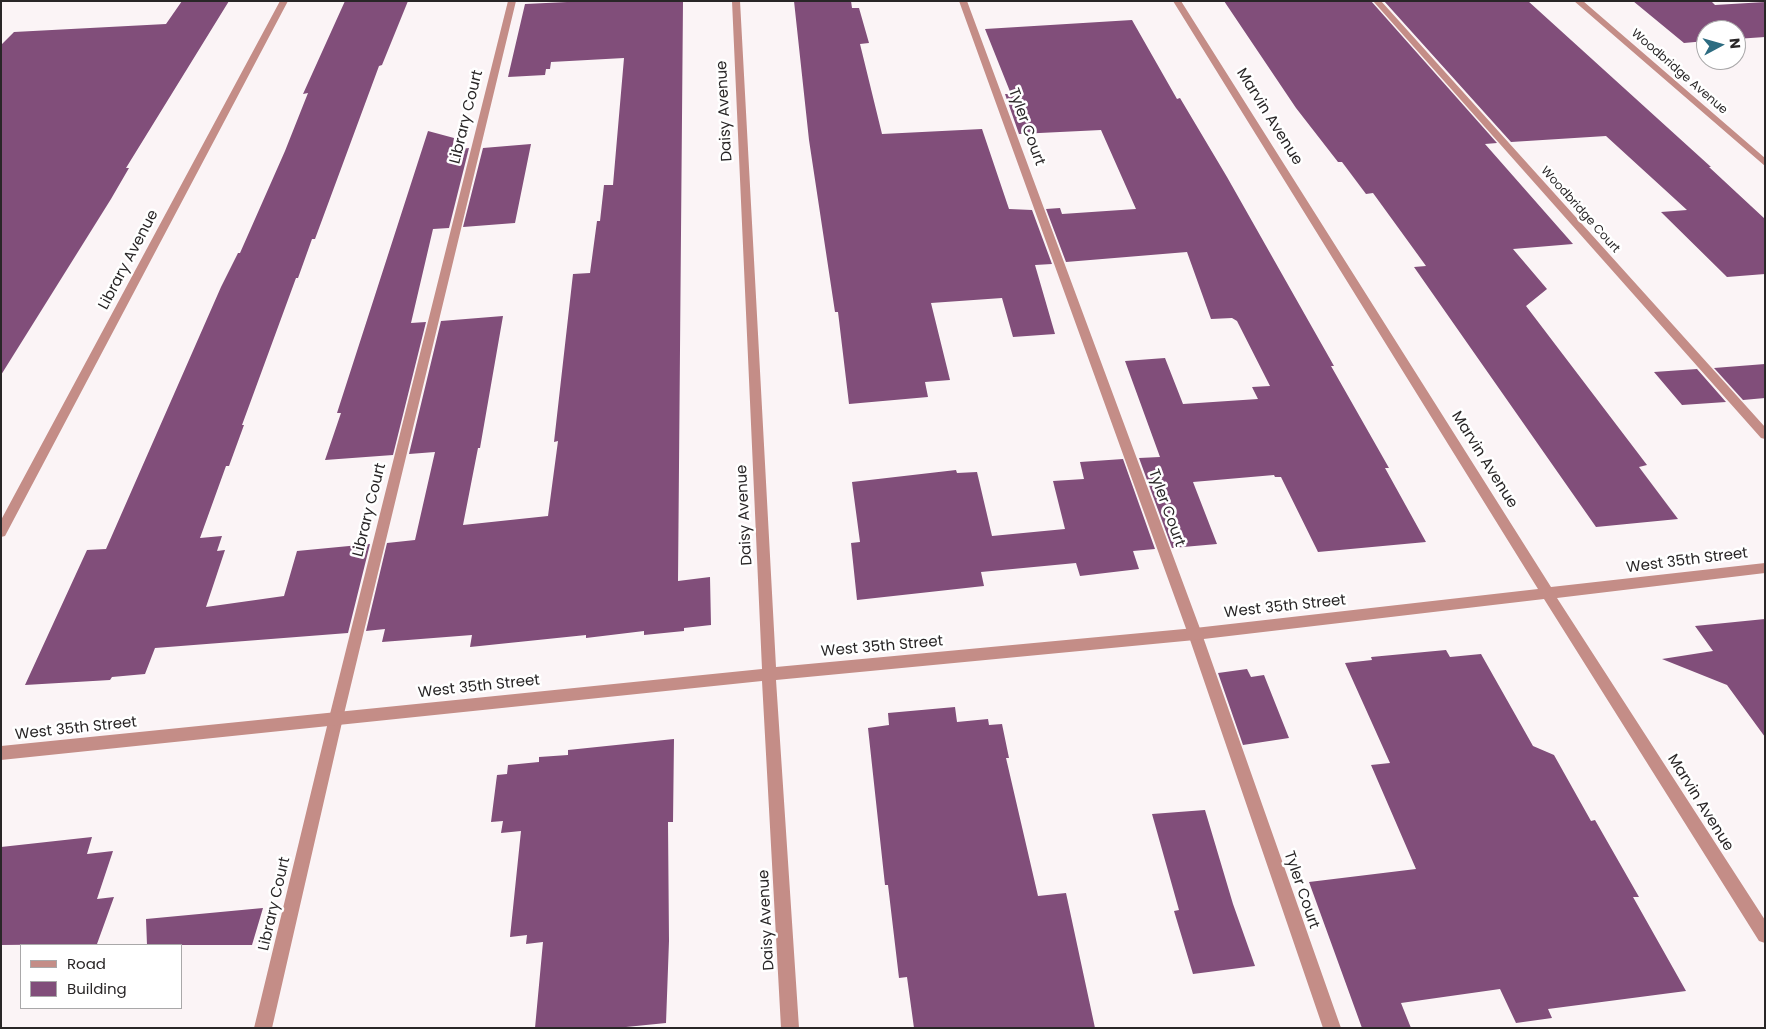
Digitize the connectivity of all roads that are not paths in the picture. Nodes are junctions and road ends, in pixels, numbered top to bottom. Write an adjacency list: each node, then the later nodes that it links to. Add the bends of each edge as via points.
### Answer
1 (284, 1): 10 (street, Library Avenue)
2 (512, 1): 15 (street, Library Court)
3 (736, 1): 14 (street, Daisy Avenue)
4 (962, 1): 13 (street, Tyler Court)
5 (1177, 1): 12 (street, Marvin Avenue)
6 (1378, 1): 9 (street, Woodbridge Court)
7 (1578, 1): 8 (street, Woodbridge Avenue)
8 (1765, 162)
9 (1765, 435)
10 (1, 532)
11 (1765, 568): 12 (street, West 35th Street)
12 (1548, 594): 13 (street, West 35th Street); 17 (street, Marvin Avenue)
13 (1195, 634): 14 (street, West 35th Street); 20 (street, Tyler Court)
14 (770, 674): 15 (street, West 35th Street); 19 (street, Daisy Avenue)
15 (336, 718): 16 (street, West 35th Street); 18 (street, Library Court)
16 (1, 753)
17 (1765, 935)
18 (263, 1028)
19 (790, 1028)
20 (1332, 1028)

